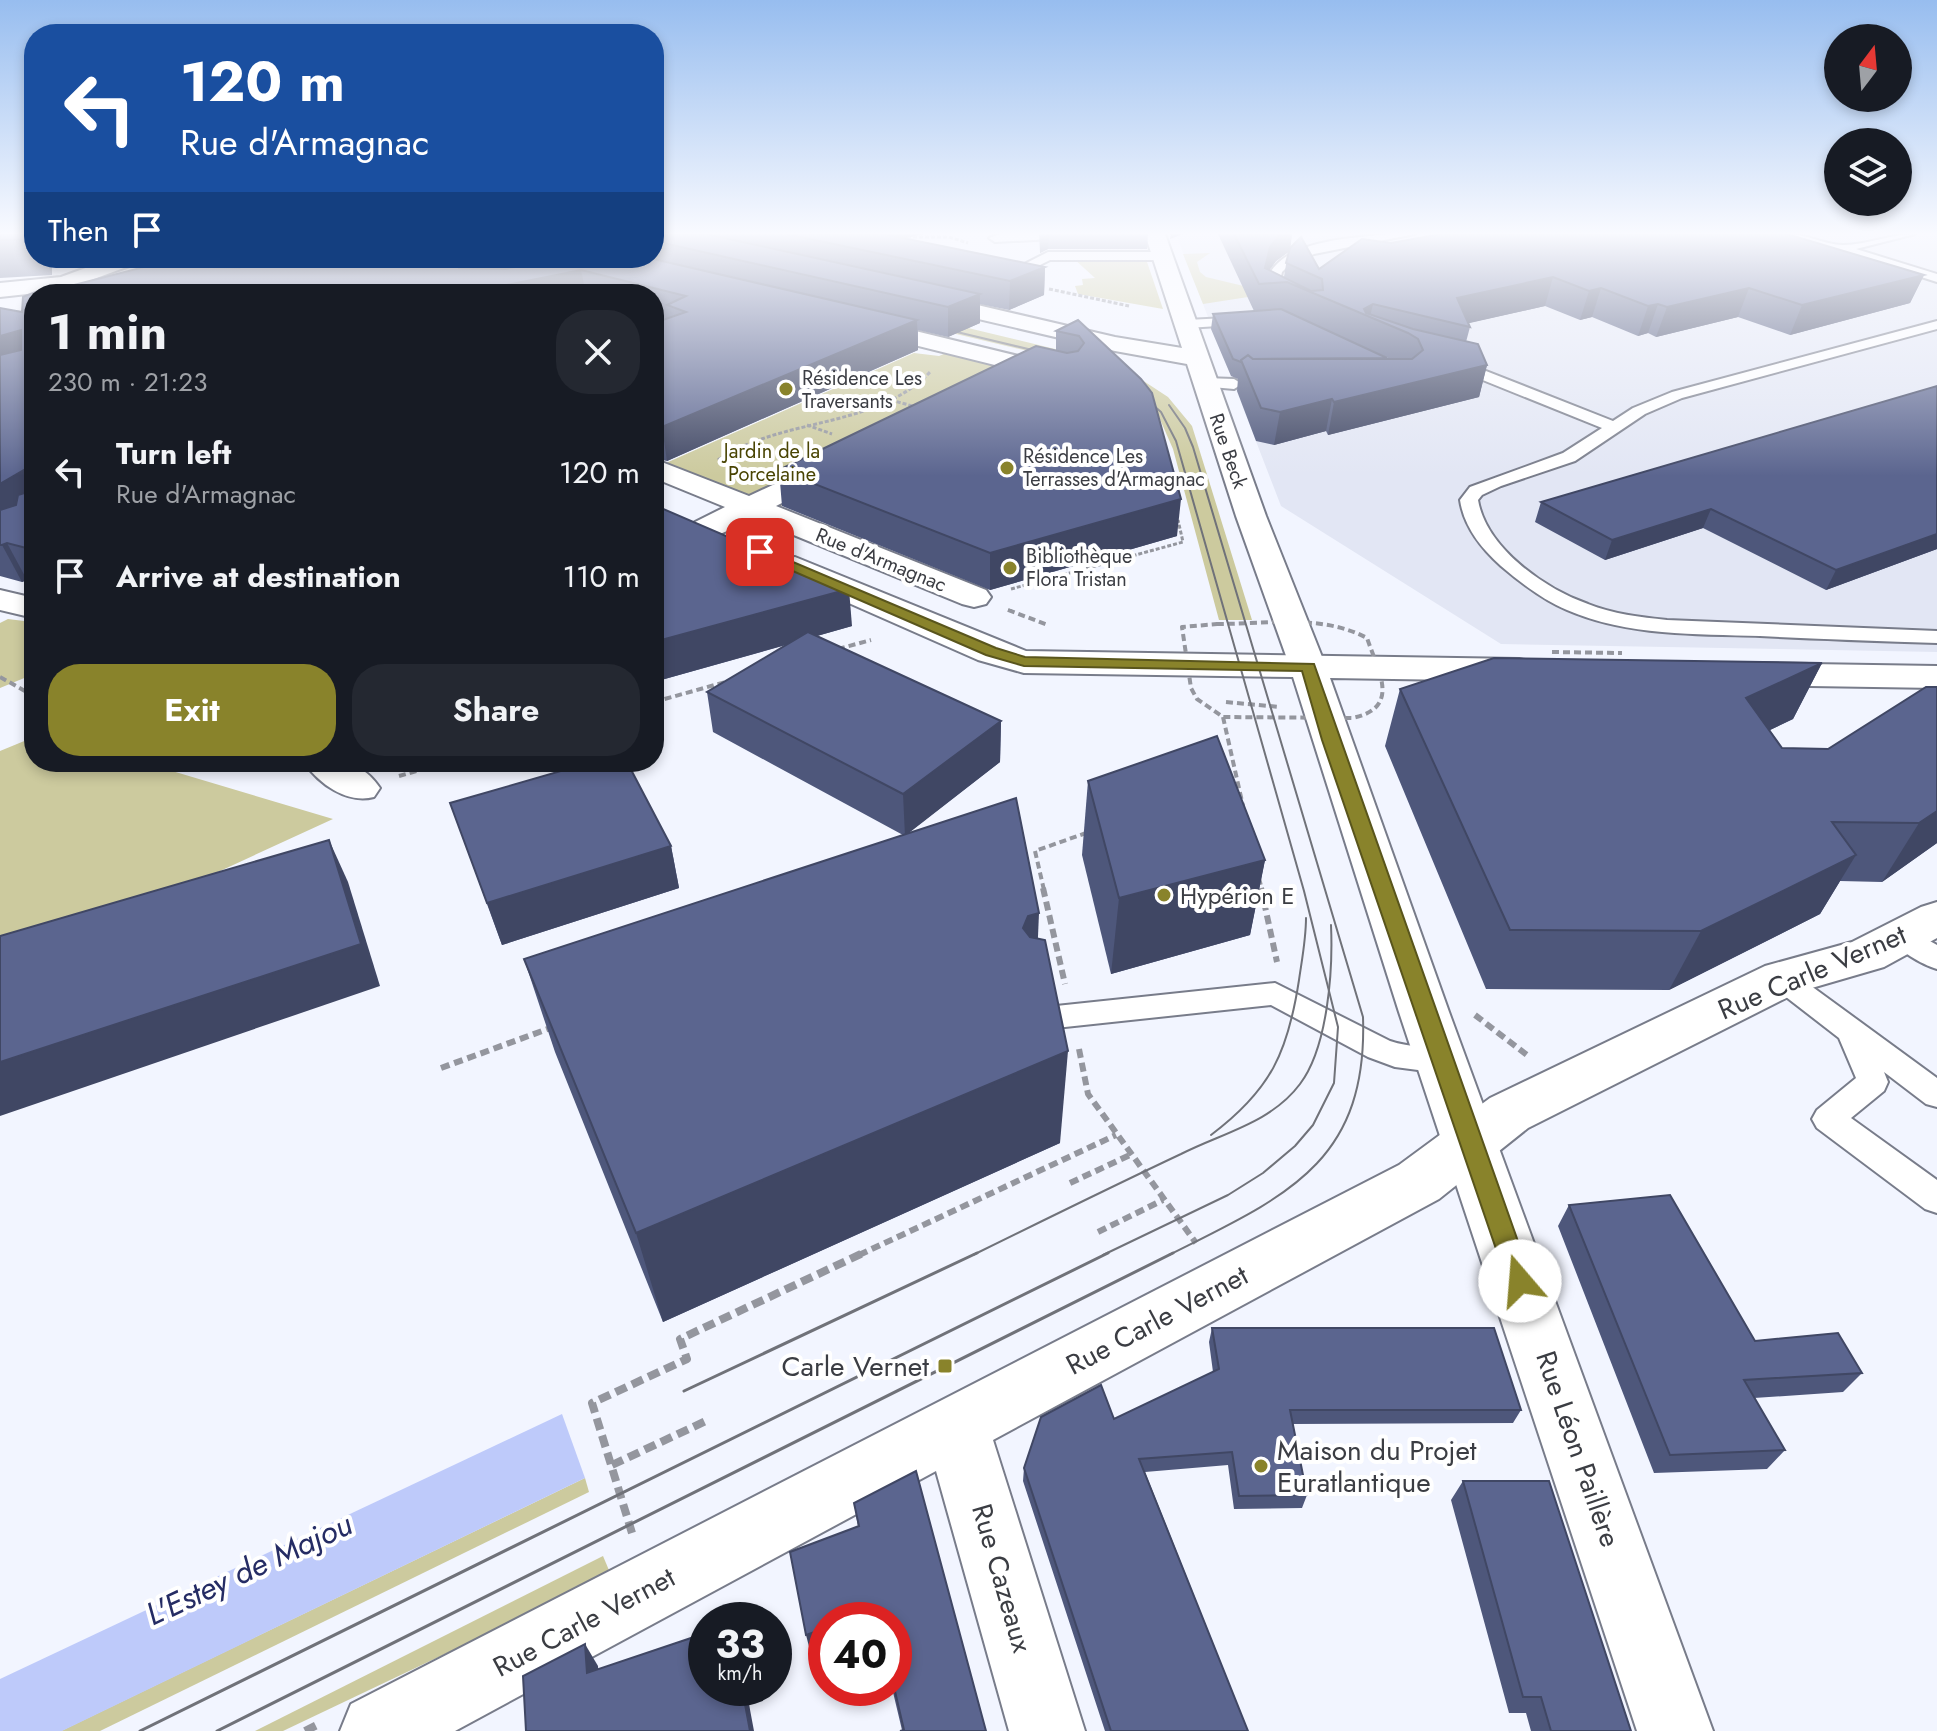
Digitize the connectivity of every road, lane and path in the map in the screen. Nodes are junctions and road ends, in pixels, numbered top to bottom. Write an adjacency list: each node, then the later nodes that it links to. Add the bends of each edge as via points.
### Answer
1 (987, 315): 11 (street, via 1181,358)
2 (1184, 315): 5 (street, Rue Beck)
3 (837, 319): 7 (street)
4 (1267, 319): 5 (lane)
5 (1187, 324): 11 (street, Rue Beck)
6 (1937, 325): 14 (lane, via 1677,395)
7 (934, 343): 9 (street); 12 (path, via 930,373)
8 (1439, 360): 14 (lane, via 1467,366)
9 (1031, 367): 10 (street); 13 (street)
10 (1066, 375)
11 (1212, 375): 31 (street, Rue Beck, via 1266,558)
12 (890, 399): 13 (path); 17 (path, via 742,445)
13 (938, 414)
14 (1612, 426): 29 (lane, via 1569,457 1495,482 1469,500 1479,529 1534,583 1580,609 1641,625)
15 (853, 456): 18 (street)
16 (664, 472): 17 (street, Rue d'Armagnac)
17 (690, 482): 18 (street, Rue d'Armagnac)
18 (749, 507): 22 (street, Rue d'Armagnac); 31 (street, Rue d'Armagnac, via 692,522 1024,662)
19 (1175, 510): 21 (path, via 1183,542)
20 (1086, 562): 21 (path)
21 (1091, 566): 22 (path)
22 (989, 594): 25 (path)
23 (0, 600): 24 (street)
24 (24, 606)
25 (1054, 626)
26 (1167, 627): 27 (path)
27 (1182, 627)
28 (880, 637): 30 (path)
29 (1937, 637)
30 (835, 650)
31 (1308, 667): 32 (street, Rue d'Armagnac); 53 (street, Rue Léon Paillère)
32 (1550, 671)
33 (1721, 674): 35 (street)
34 (0, 677): 37 (path)
35 (1937, 677)
36 (729, 681): 38 (path)
37 (24, 690)
38 (664, 699)
39 (337, 772): 43 (street)
40 (414, 772): 43 (path)
41 (1238, 781): 42 (path)
42 (1224, 786)
43 (359, 788)
44 (1093, 831): 45 (path)
45 (1035, 851): 46 (path); 49 (path)
46 (1021, 856)
47 (1926, 937): 48 (street, Rue Carle Vernet)
48 (1782, 979): 52 (lane); 57 (street, Rue Carle Vernet, via 1509,1113)
49 (1072, 1016): 50 (lane); 53 (lane, via 1275,994 1379,1049 1406,1059); 56 (path, via 1088,1094)
50 (1037, 1019)
51 (563, 1023): 54 (path)
52 (1852, 1033): 55 (lane); 60 (lane, via 1873,1082 1828,1119)
53 (1441, 1061): 57 (street, Rue Léon Paillère)
54 (441, 1068)
55 (1937, 1095)
56 (1116, 1135): 58 (path); 66 (path, via 680,1339 687,1359 592,1403)
57 (1472, 1143): 63 (street, Rue Carle Vernet, via 1419,1182); 70 (street, Rue Léon Paillère)
58 (1130, 1155): 59 (path); 61 (path)
59 (1070, 1183)
60 (1937, 1199)
61 (1163, 1200): 62 (path); 63 (path)
62 (1098, 1232)
63 (1227, 1283): 65 (street, Rue Carle Vernet)
64 (708, 1420): 66 (path)
65 (956, 1426): 67 (street, Rue Carle Vernet); 69 (street, Rue Cazeaux)
66 (612, 1465): 67 (path)
67 (648, 1586): 68 (street, Rue Carle Vernet)
68 (412, 1722)
69 (1047, 1731)
70 (1675, 1731)

